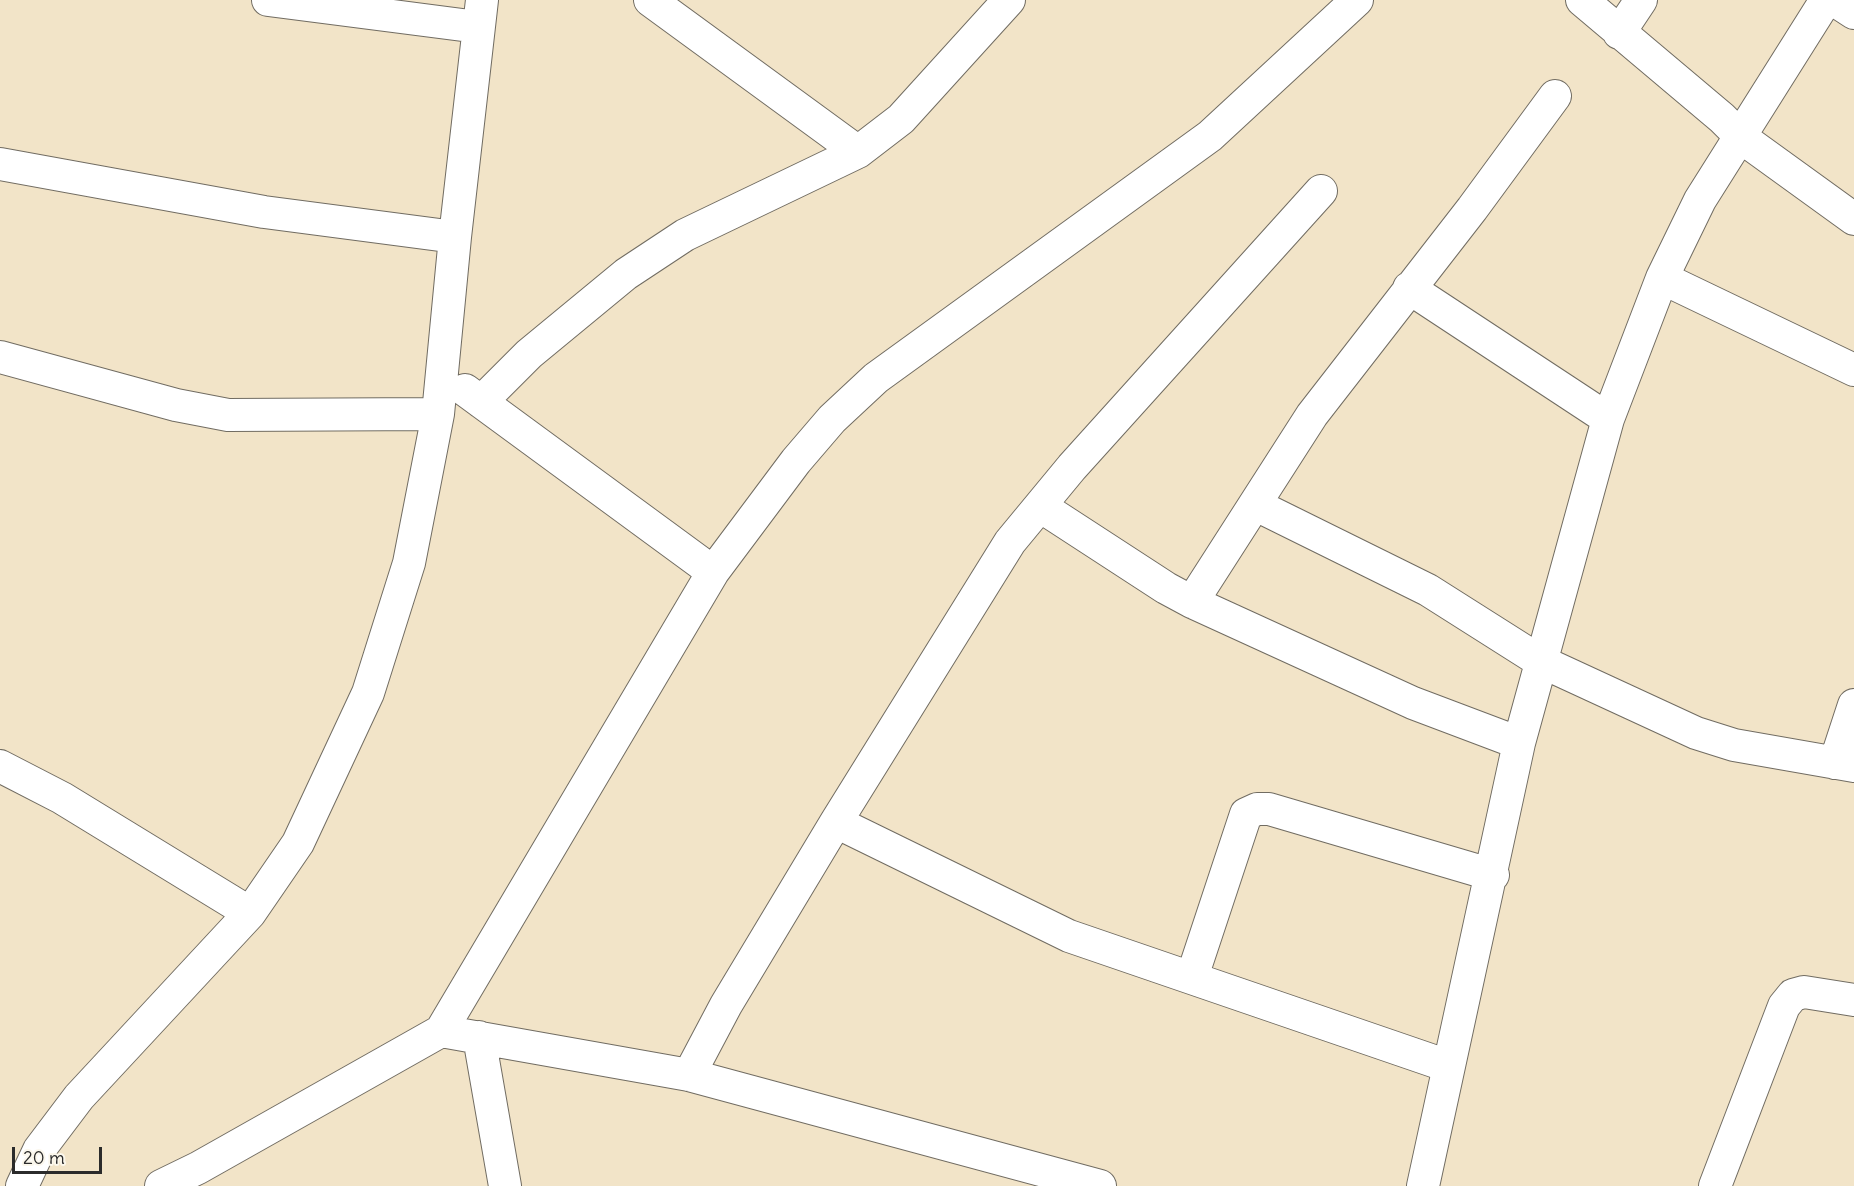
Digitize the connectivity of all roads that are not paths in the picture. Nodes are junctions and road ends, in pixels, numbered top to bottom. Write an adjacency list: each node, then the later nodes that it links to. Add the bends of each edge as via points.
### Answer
1 (268, 0): 10 (street)
2 (650, 0): 14 (street)
3 (1009, 0): 14 (street, via 901,119)
4 (1357, 0): 29 (street, via 1210,136 876,378 810,444)
5 (1582, 0): 11 (street)
6 (1641, 0): 11 (street)
7 (1826, 0): 13 (street)
8 (1833, 0): 9 (street)
9 (1854, 13)
10 (480, 14): 18 (street)
11 (1619, 33): 13 (street)
12 (1555, 96): 20 (street)
13 (1742, 138): 17 (street); 19 (street, via 1700,200)
14 (858, 152): 24 (street, via 685,235 626,274 529,354)
15 (0, 164): 18 (street, via 264,212)
16 (1321, 190): 28 (street)
17 (1854, 219)
18 (455, 237): 23 (street)
19 (1662, 278): 22 (street); 26 (street)
20 (1409, 288): 26 (street); 27 (street, via 1312,415)
21 (0, 357): 25 (street, via 176,405 228,415)
22 (1854, 370)
23 (442, 372): 24 (street); 25 (street)
24 (481, 402): 29 (street)
25 (438, 414): 38 (street, via 409,563 368,693 298,843)
26 (1608, 419): 31 (street)
27 (1256, 505): 30 (street); 31 (street, via 1428,590)
28 (1040, 506): 30 (street); 36 (street, via 1010,542)
29 (713, 572): 41 (street)
30 (1192, 602): 33 (street, via 1413,704)
31 (1540, 661): 33 (street); 34 (street, via 1696,733 1734,745)
32 (1854, 705): 34 (street)
33 (1519, 743): 37 (street)
34 (1844, 764)
35 (0, 766): 38 (street, via 62,798)
36 (836, 822): 39 (street, via 1069,936); 44 (street, via 726,1005)
37 (1493, 874): 39 (street, via 1269,809 1257,809 1246,814); 43 (street)
38 (250, 913): 45 (street, via 79,1097 39,1150)
39 (1192, 977): 43 (street)
40 (1854, 1000): 50 (street, via 1804,992 1793,995 1784,1006)
41 (441, 1031): 42 (street); 46 (street)
42 (479, 1037): 44 (street); 47 (street)
43 (1448, 1066): 49 (street)
44 (689, 1075): 48 (street)
45 (22, 1186)
46 (161, 1186)
47 (505, 1186)
48 (1100, 1186)
49 (1423, 1186)
50 (1715, 1186)

